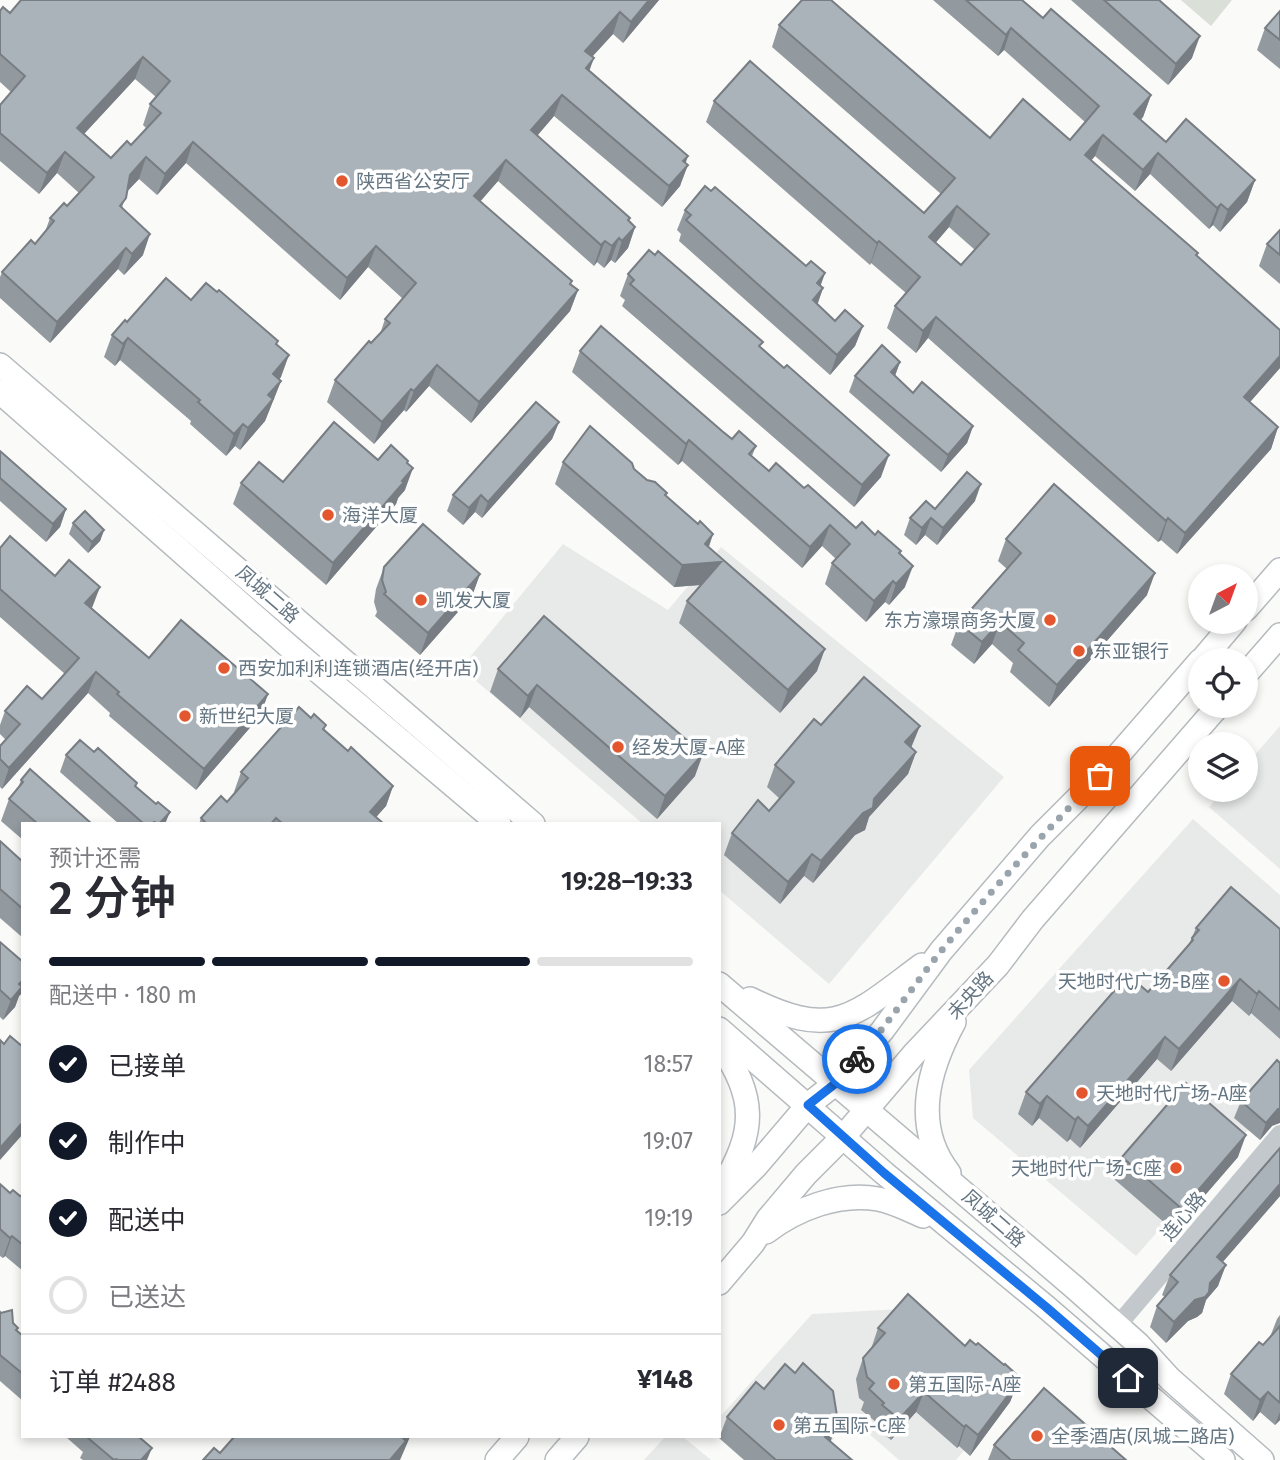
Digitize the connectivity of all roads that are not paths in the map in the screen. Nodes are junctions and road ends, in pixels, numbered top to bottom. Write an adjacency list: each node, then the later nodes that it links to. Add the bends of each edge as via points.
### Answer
1 (0, 365): 12 (main road, 凤城二路)
2 (0, 392): 11 (main road, 凤城二路)
3 (1280, 570): 4 (main road)
4 (1258, 595)
5 (1224, 634): 7 (main road)
6 (1280, 635): 8 (main road)
7 (1211, 648)
8 (1258, 660)
9 (1188, 675): 13 (main road)
10 (1208, 718): 16 (main road, 未央路)
11 (497, 822)
12 (531, 822)
13 (941, 951): 14 (main road, via 859,1010 837,1020 790,1017); 19 (main road)
14 (721, 983)
15 (721, 984): 19 (main road, 凤城二路)
16 (967, 999): 21 (main road, 未央路); 25 (main road, via 929,1080 928,1115 941,1163)
17 (721, 1031): 20 (main road, 凤城二路)
18 (721, 1046): 24 (main road, via 741,1078 748,1110 744,1144)
19 (836, 1083): 20 (main road); 21 (main road, 凤城二路)
20 (808, 1105): 23 (main road, 凤城二路); 26 (main road)
21 (866, 1109): 23 (main road, 未央路); 25 (main road, 凤城二路)
22 (1280, 1134): 30 (street, 连心路)
23 (844, 1136): 27 (main road, 未央路, via 806,1174); 28 (main road, 凤城二路)
24 (721, 1190)
25 (970, 1196): 30 (main road, 凤城二路)
26 (721, 1201)
27 (753, 1243): 28 (main road, via 806,1209 859,1198 896,1204); 29 (main road, 未央路)
28 (976, 1249): 35 (main road, 凤城二路)
29 (721, 1281)
30 (1118, 1325): 36 (main road, 凤城二路, via 1170,1379)
31 (516, 1438): 33 (main road)
32 (577, 1438): 34 (main road)
33 (497, 1460)
34 (557, 1460)
35 (1223, 1460)
36 (1262, 1460)

